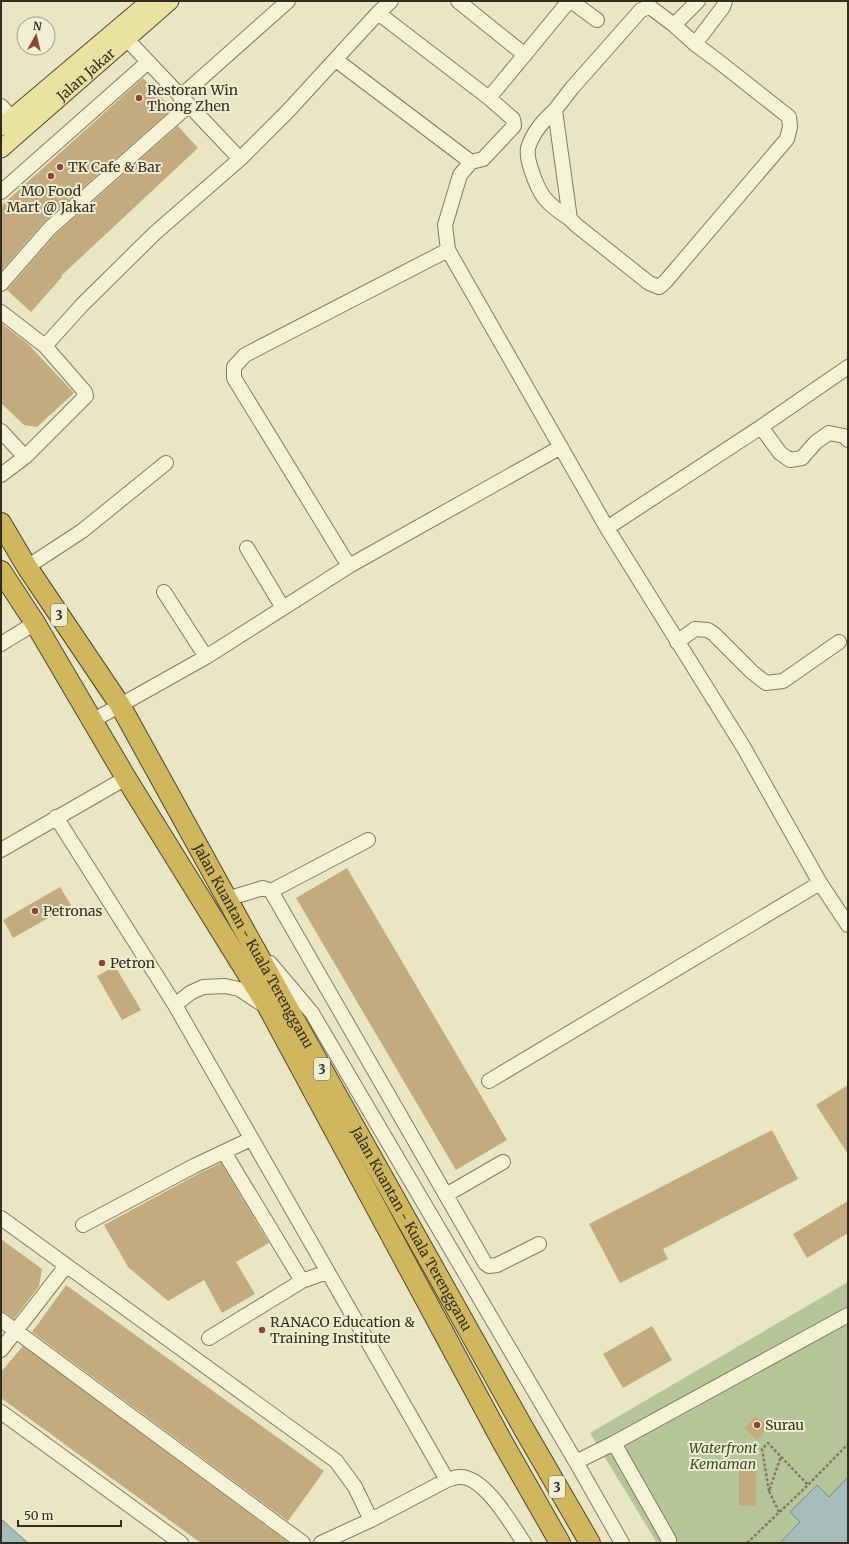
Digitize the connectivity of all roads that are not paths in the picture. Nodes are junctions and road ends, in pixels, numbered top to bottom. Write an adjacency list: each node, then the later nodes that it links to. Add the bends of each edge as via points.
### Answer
1 (150, 1): 12 (main road, Jalan Jakar)
2 (170, 1): 12 (main road, Jalan Jakar)
3 (288, 1): 18 (street)
4 (391, 1): 9 (street)
5 (458, 1): 14 (street)
6 (570, 1): 10 (street); 14 (street)
7 (698, 1): 11 (street)
8 (725, 1): 13 (street)
9 (378, 13): 15 (street); 17 (street)
10 (597, 20)
11 (674, 25): 13 (street); 19 (street, via 650,7 641,10)
12 (122, 34): 16 (street); 20 (main road, Jalan Jakar); 21 (main road, Jalan Jakar)
13 (695, 44): 25 (street, via 789,117 788,139 659,287 649,283)
14 (526, 55): 17 (street)
15 (336, 60): 22 (street); 23 (street)
16 (148, 62): 18 (street); 24 (street)
17 (490, 98): 23 (street, via 513,119 514,126 483,159)
18 (184, 101): 22 (street); 27 (street, via 50,228)
19 (555, 110): 25 (street); 25 (street, via 537,130 528,149 529,162 538,189 552,208)
20 (4, 117)
21 (1, 148)
22 (240, 159): 29 (street, via 155,233)
23 (471, 162): 26 (street, via 460,175 445,225)
24 (1, 192)
25 (570, 219)
26 (448, 250): 34 (street); 41 (street, via 245,354 234,367 234,378)
27 (1, 284)
28 (1, 312): 29 (street)
29 (45, 346): 35 (street, via 86,396)
30 (848, 367): 31 (street)
31 (761, 427): 33 (street, via 780,453 790,460 802,458 816,442 829,433 844,436); 39 (street)
32 (1, 431): 35 (street)
33 (848, 440)
34 (561, 447): 39 (street); 41 (street)
35 (25, 457): 37 (street)
36 (166, 463): 42 (street, via 82,531)
37 (1, 476)
38 (1, 524): 42 (highway, Jalan Kuantan - Kuala Terengganu / 3)
39 (607, 528): 48 (street)
40 (247, 548): 45 (street)
41 (349, 566): 45 (street)
42 (27, 567): 51 (highway, Jalan Kuantan - Kuala Terengganu / 3)
43 (1, 571): 46 (highway, Jalan Kuantan - Kuala Terengganu / 3)
44 (164, 592): 50 (street)
45 (283, 608): 50 (street)
46 (35, 623): 47 (street); 52 (highway, Jalan Kuantan - Kuala Terengganu / 3)
47 (3, 639)
48 (677, 642): 49 (street, via 695,629 708,630 766,683 783,681); 57 (street, via 744,748)
49 (839, 642)
50 (206, 658): 51 (street)
51 (120, 705): 52 (street); 59 (highway, Jalan Kuantan - Kuala Terengganu / 3)
52 (92, 721): 53 (highway, Jalan Kuantan - Kuala Terengganu / 3)
53 (126, 778): 54 (street); 63 (highway, Jalan Kuantan - Kuala Terengganu / 3)
54 (56, 817): 56 (street); 62 (street)
55 (368, 840): 58 (street)
56 (1, 850)
57 (820, 883): 60 (street); 64 (street)
58 (271, 891): 59 (street, via 263,888); 68 (street)
59 (228, 899): 61 (highway, Jalan Kuantan - Kuala Terengganu / 3)
60 (848, 925)
61 (247, 935): 82 (street, via 312,1013); 90 (highway, Jalan Kuantan - Kuala Terengganu / 3, via 525,1432)
62 (175, 1005): 63 (street, via 203,987 224,986 239,989); 65 (street)
63 (268, 1008): 89 (highway, Jalan Kuantan - Kuala Terengganu / 3)
64 (489, 1081)
65 (251, 1139): 66 (street); 73 (street)
66 (224, 1152): 70 (street); 74 (street)
67 (503, 1162): 68 (street)
68 (446, 1195): 71 (street, via 489,1266 497,1265)
69 (1, 1218): 72 (street)
70 (83, 1225)
71 (539, 1244)
72 (66, 1266): 77 (street); 84 (street, via 336,1461 355,1487)
73 (327, 1272): 74 (street); 83 (street)
74 (302, 1281): 78 (street)
75 (848, 1315): 81 (street)
76 (1, 1320): 77 (street)
77 (16, 1331): 79 (street); 86 (street)
78 (209, 1338)
79 (1, 1350)
80 (1, 1412): 85 (street)
81 (614, 1443): 82 (street); 92 (street, via 669,1540)
82 (576, 1462): 91 (street)
83 (447, 1480): 84 (street); 88 (street, via 468,1478 486,1491 497,1502)
84 (371, 1520): 87 (street)
85 (181, 1543)
86 (303, 1543)
87 (321, 1543)
88 (524, 1543)
89 (560, 1543)
90 (590, 1543)
91 (622, 1543)
92 (668, 1543)

